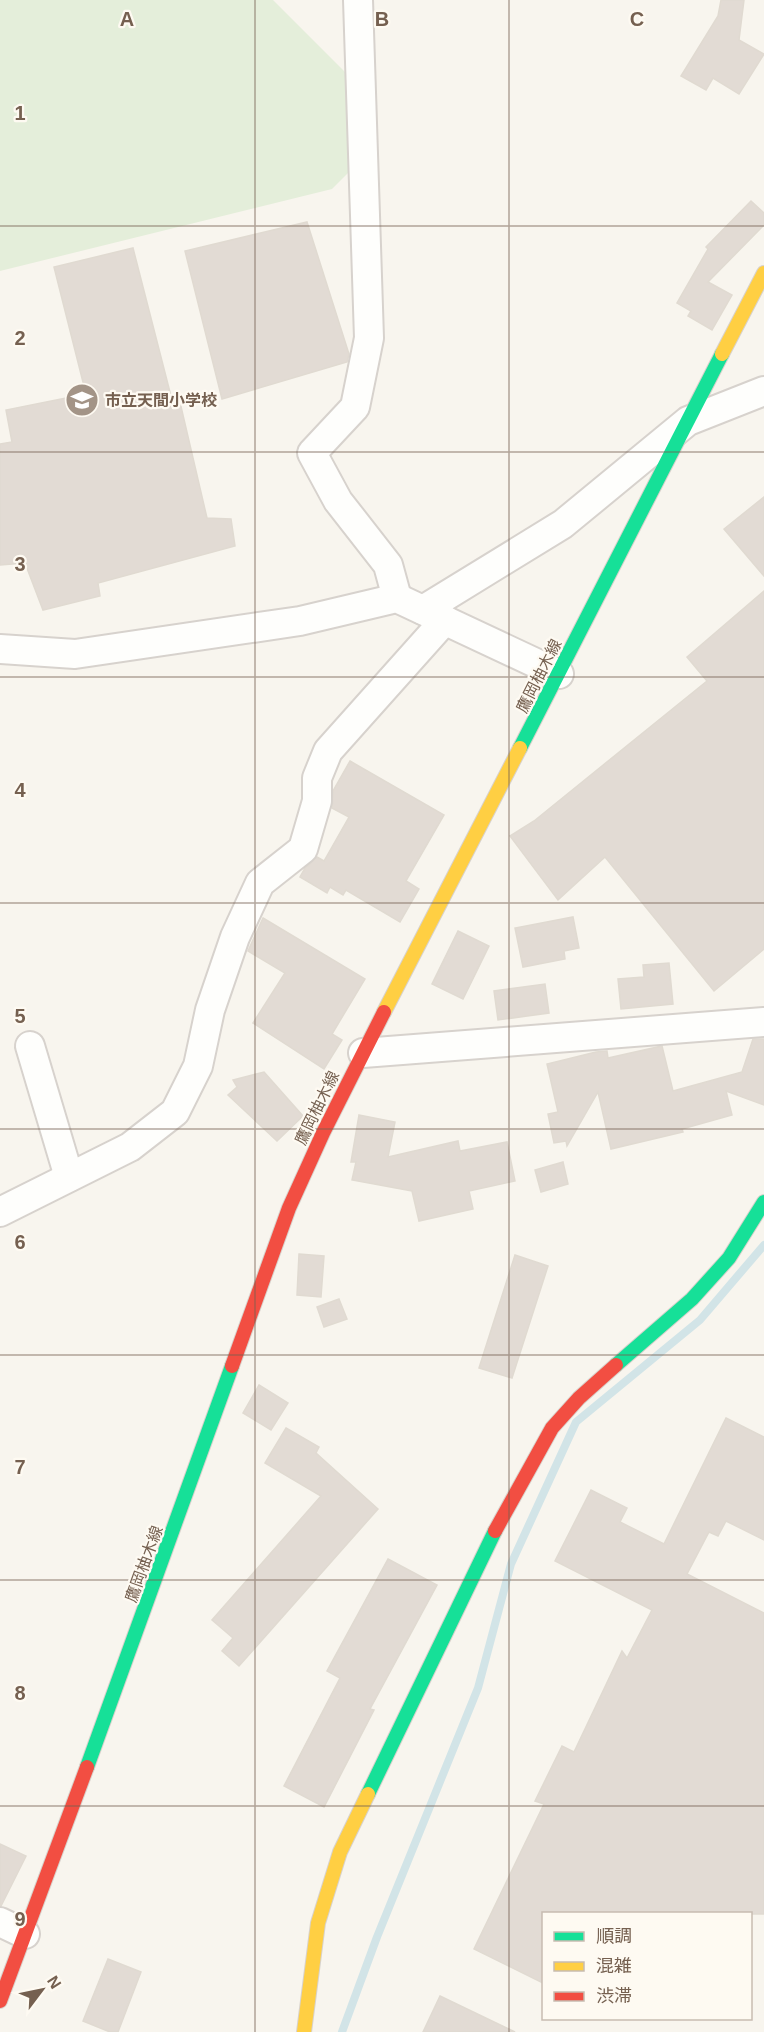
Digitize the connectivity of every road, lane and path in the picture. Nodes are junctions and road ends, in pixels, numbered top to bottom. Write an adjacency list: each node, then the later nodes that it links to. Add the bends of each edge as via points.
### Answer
1 (358, 0): 5 (street, via 369,338 355,407 312,453 338,501 388,565)
2 (764, 273): 4 (main road, 鷹岡柚木線)
3 (764, 391): 4 (street)
4 (688, 421): 6 (street, via 563,524); 8 (main road, 鷹岡柚木線)
5 (397, 597): 6 (street); 7 (street, via 300,621 75,654)
6 (434, 615): 8 (street); 12 (street, via 328,751 317,778 316,801 303,849 260,883 235,937 210,1010 198,1066 175,1112 130,1147)
7 (0, 649)
8 (559, 674): 11 (main road, 鷹岡柚木線)
9 (764, 1022): 11 (street)
10 (30, 1046): 12 (street)
11 (363, 1053): 15 (main road, 鷹岡柚木線, via 289,1208 166,1552)
12 (69, 1177): 14 (street)
13 (764, 1202): 17 (main road, via 729,1258 692,1299 579,1398 552,1428 487,1546 340,1852 318,1923)
14 (0, 1212)
15 (12, 1928): 16 (main road, 鷹岡柚木線)
16 (0, 2001)
17 (304, 2032)

